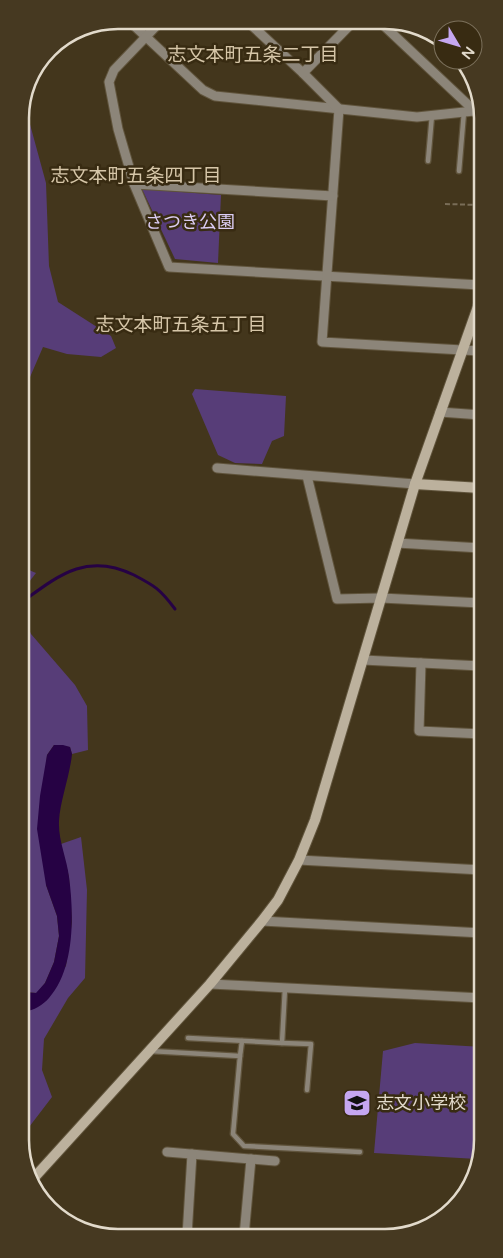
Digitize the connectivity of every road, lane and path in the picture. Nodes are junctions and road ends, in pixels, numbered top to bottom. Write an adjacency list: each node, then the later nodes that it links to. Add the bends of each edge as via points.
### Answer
1 (138, 29): 6 (street)
2 (154, 29): 6 (street)
3 (256, 29): 7 (street)
4 (346, 29): 7 (street)
5 (388, 29): 9 (street)
6 (146, 37): 8 (street, via 203,90 215,96); 15 (street, via 114,70 109,82)
7 (303, 72): 8 (street)
8 (339, 109): 12 (street, via 417,117); 16 (street)
9 (473, 111)
10 (464, 112): 11 (street); 12 (street); 14 (lane)
11 (474, 113)
12 (432, 115): 13 (lane)
13 (428, 161)
14 (459, 171)
15 (134, 184): 16 (street); 19 (street, via 169,267)
16 (333, 196): 19 (street)
17 (445, 204): 18 (path)
18 (474, 206)
19 (327, 277): 20 (street); 22 (street, via 322,342)
20 (474, 286)
21 (474, 319): 22 (street)
22 (463, 350): 23 (street); 24 (street)
23 (474, 351)
24 (440, 412): 25 (street); 28 (street)
25 (474, 414)
26 (217, 468): 27 (street)
27 (307, 476): 28 (street); 32 (street, via 337,599)
28 (414, 484): 29 (street); 30 (street)
29 (474, 488)
30 (397, 543): 31 (street); 32 (street)
31 (474, 548)
32 (381, 598): 33 (street); 34 (street)
33 (474, 603)
34 (362, 660): 35 (street); 38 (street, via 315,820)
35 (422, 662): 36 (street); 37 (street, via 419,731)
36 (474, 666)
37 (474, 734)
38 (299, 860): 39 (street); 40 (street, via 278,900)
39 (474, 870)
40 (262, 921): 41 (street); 42 (street)
41 (474, 934)
42 (210, 984): 43 (street); 48 (street)
43 (284, 988): 44 (street); 47 (lane)
44 (474, 998)
45 (188, 1038): 46 (lane)
46 (242, 1041): 47 (lane); 49 (lane)
47 (282, 1043): 50 (lane, via 311,1044)
48 (149, 1051): 49 (lane); 56 (street)
49 (240, 1056): 52 (lane, via 233,1134 244,1146)
50 (307, 1090)
51 (167, 1152): 53 (street)
52 (360, 1152)
53 (192, 1154): 54 (street); 57 (street)
54 (251, 1159): 55 (street); 58 (street)
55 (274, 1161)
56 (36, 1175)
57 (187, 1229)
58 (245, 1229)

